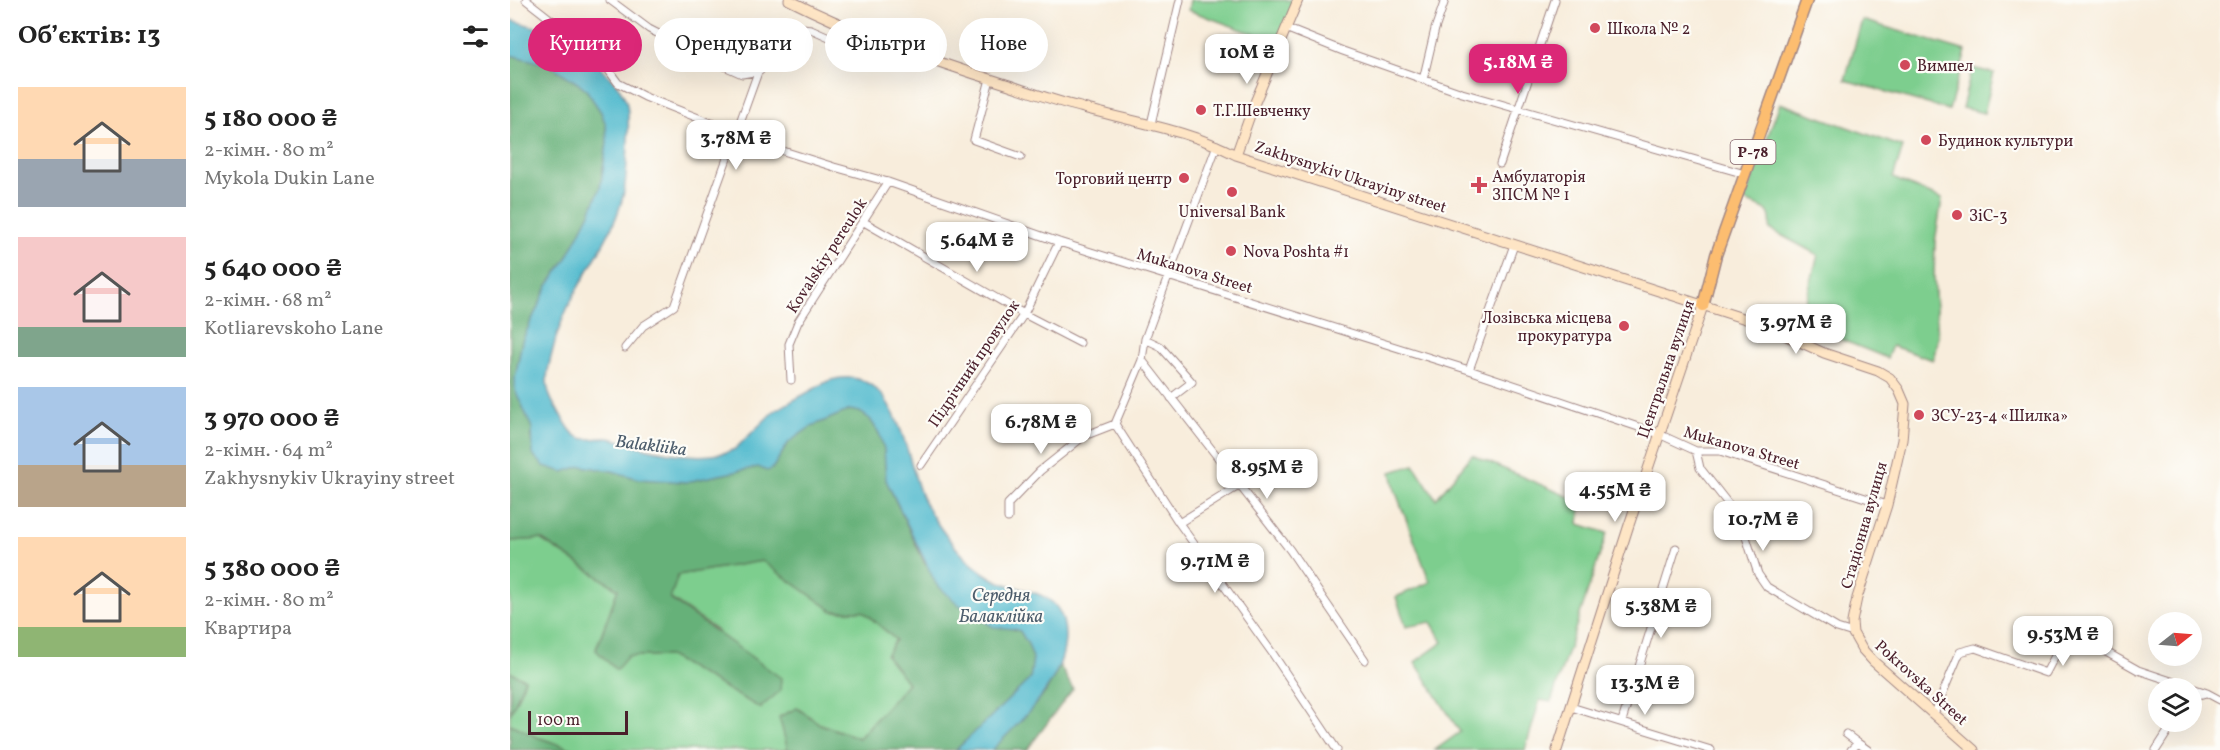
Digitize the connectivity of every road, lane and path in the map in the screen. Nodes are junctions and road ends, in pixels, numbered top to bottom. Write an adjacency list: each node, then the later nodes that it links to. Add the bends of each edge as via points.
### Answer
1 (526, 0): 20 (street, Mukanova Street, via 598,57 618,83)
2 (610, 0): 11 (street)
3 (789, 0): 9 (street, Zakhysnykiv Ukrayiny street)
4 (1180, 0): 19 (street)
5 (1298, 0): 10 (street)
6 (1445, 0): 17 (street)
7 (1555, 0): 18 (street)
8 (1807, 0): 25 (main road, Центральна вулиця / Р-78)
9 (827, 18)
10 (1288, 29): 17 (street); 22 (street)
11 (654, 32)
12 (947, 64): 16 (street, Zakhysnykiv Ukrayiny street)
13 (738, 72): 14 (street)
14 (754, 72)
15 (760, 72): 20 (street)
16 (990, 79): 19 (street, Zakhysnykiv Ukrayiny street, via 1079,107); 23 (street, via 974,140)
17 (1423, 80): 18 (street)
18 (1517, 108): 24 (street); 25 (street)
19 (1151, 124): 21 (street, Zakhysnykiv Ukrayiny street)
20 (738, 132): 26 (street, Mukanova Street, via 777,149); 35 (street, via 675,306 643,326)
21 (1217, 145): 22 (street, Zakhysnykiv Ukrayiny street); 30 (street)
22 (1236, 155): 29 (street, Zakhysnykiv Ukrayiny street)
23 (1021, 157)
24 (1500, 164)
25 (1745, 174): 31 (main road, Центральна вулиця / Р-78, via 1716,255)
26 (888, 182): 27 (street, Kovalskiy pereulok); 28 (street, Mukanova Street)
27 (864, 222): 32 (street); 38 (street, Kovalskiy pereulok, via 798,322 789,344)
28 (1059, 242): 30 (street, Mukanova Street); 32 (street, Підрічний провулок)
29 (1514, 245): 31 (street, Zakhysnykiv Ukrayiny street); 37 (street)
30 (1169, 276): 33 (street); 37 (street, Mukanova Street)
31 (1703, 306): 39 (street, Zakhysnykiv Ukrayiny street, via 1758,323 1824,353 1878,371); 42 (street, Центральна вулиця / Р-78)
32 (1024, 314): 34 (street); 44 (street, Підрічний провулок)
33 (1145, 339): 36 (street); 40 (street, via 1160,346 1192,382)
34 (1080, 343)
35 (625, 348)
36 (1142, 360): 40 (street); 41 (street)
37 (1469, 370): 42 (street, Mukanova Street)
38 (791, 380)
39 (1899, 390): 46 (street, Стадіонна вулиця, via 1905,404 1905,420)
40 (1171, 398): 45 (street)
41 (1115, 424): 47 (street, via 1084,436 1040,471 1008,504); 48 (street)
42 (1659, 434): 43 (street, Mukanova Street); 55 (street, Центральна вулиця / Р-78)
43 (1696, 451): 46 (street, Mukanova Street, via 1720,452); 50 (street, via 1700,468 1733,510 1767,587 1836,628)
44 (921, 465)
45 (1240, 485): 48 (street); 51 (street)
46 (1887, 506): 50 (street, Стадіонна вулиця, via 1857,598)
47 (1008, 518)
48 (1179, 523): 62 (street)
49 (1676, 548): 57 (street)
50 (1853, 633): 56 (street, Pokrovska Street, via 1873,661)
51 (1365, 660)
52 (2207, 693): 53 (street); 54 (street); 56 (street, via 2138,670 2090,643 2071,643 2059,648 2046,673 1975,648 1960,652)
53 (2202, 694)
54 (2220, 700)
55 (1571, 707): 57 (street); 63 (street, Центральна вулиця / Р-78)
56 (1934, 714): 61 (street, Pokrovska Street)
57 (1622, 722): 64 (street)
58 (2168, 732): 67 (street)
59 (1846, 734): 60 (street)
60 (1858, 743): 65 (street); 66 (street)
61 (1971, 749)
62 (1337, 750)
63 (1557, 750)
64 (1711, 750)
65 (1851, 750)
66 (1868, 750)
67 (2156, 750)

